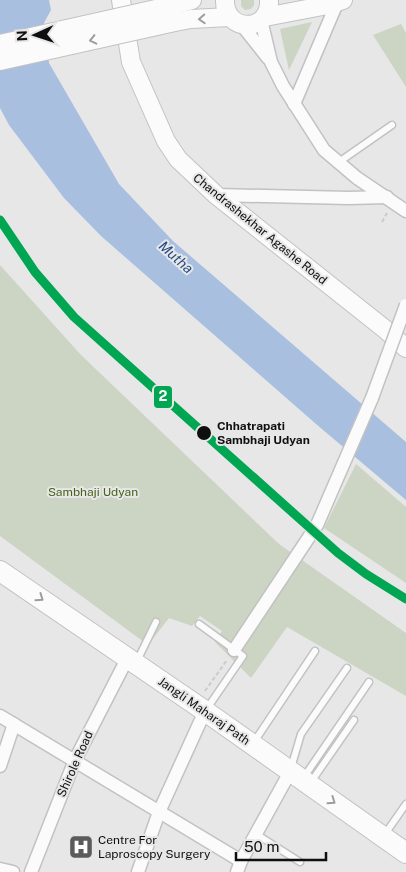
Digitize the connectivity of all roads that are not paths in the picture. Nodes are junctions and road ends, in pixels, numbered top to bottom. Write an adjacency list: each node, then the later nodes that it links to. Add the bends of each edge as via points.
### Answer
1 (121, 0): 16 (street, Chandrashekhar Agashe Road, via 130,62 166,141 178,159)
2 (225, 0): 9 (street, via 226,9)
3 (270, 0): 8 (street)
4 (294, 0): 7 (street)
5 (340, 1): 7 (street); 13 (street)
6 (182, 6): 9 (street, one-way to 6, via 190,19); 10 (street, bridge); 11 (street, one-way to 11, bridge)
7 (316, 7): 8 (street)
8 (263, 19): 9 (street, via 254,24); 12 (street)
9 (235, 21): 12 (street)
10 (0, 44)
11 (0, 61)
12 (271, 62): 13 (street)
13 (294, 104): 15 (street, via 324,150)
14 (392, 125): 15 (lane)
15 (339, 162): 17 (street)
16 (216, 195): 17 (street); 20 (street, Chandrashekhar Agashe Road)
17 (387, 197): 18 (street)
18 (406, 211)
19 (406, 305): 24 (street, bridge, via 372,398 317,525)
20 (406, 348)
21 (0, 571): 26 (main road, Jangli Maharaj Path, one-way to 26)
22 (156, 622): 26 (lane)
23 (199, 624): 24 (lane)
24 (234, 650): 29 (lane, via 243,656)
25 (315, 651): 33 (lane)
26 (131, 662): 29 (main road, Jangli Maharaj Path); 34 (street, Shirole Road)
27 (347, 668): 36 (lane, via 301,734)
28 (369, 682): 36 (lane)
29 (200, 708): 33 (main road, Jangli Maharaj Path); 38 (street)
30 (0, 716): 32 (street)
31 (354, 720): 36 (lane)
32 (14, 724): 34 (street); 35 (street)
33 (252, 745): 36 (main road, Jangli Maharaj Path)
34 (75, 760): 38 (street); 46 (street, Shirole Road)
35 (0, 766)
36 (300, 779): 39 (street); 40 (main road, Jangli Maharaj Path, one-way to 40)
37 (406, 804): 40 (lane)
38 (159, 812): 43 (street); 47 (street)
39 (256, 834): 42 (lane); 43 (street)
40 (383, 837): 41 (main road, Jangli Maharaj Path)
41 (406, 853)
42 (300, 862)
43 (239, 867)
44 (0, 869): 45 (street)
45 (13, 872)
46 (31, 872)
47 (138, 872)

